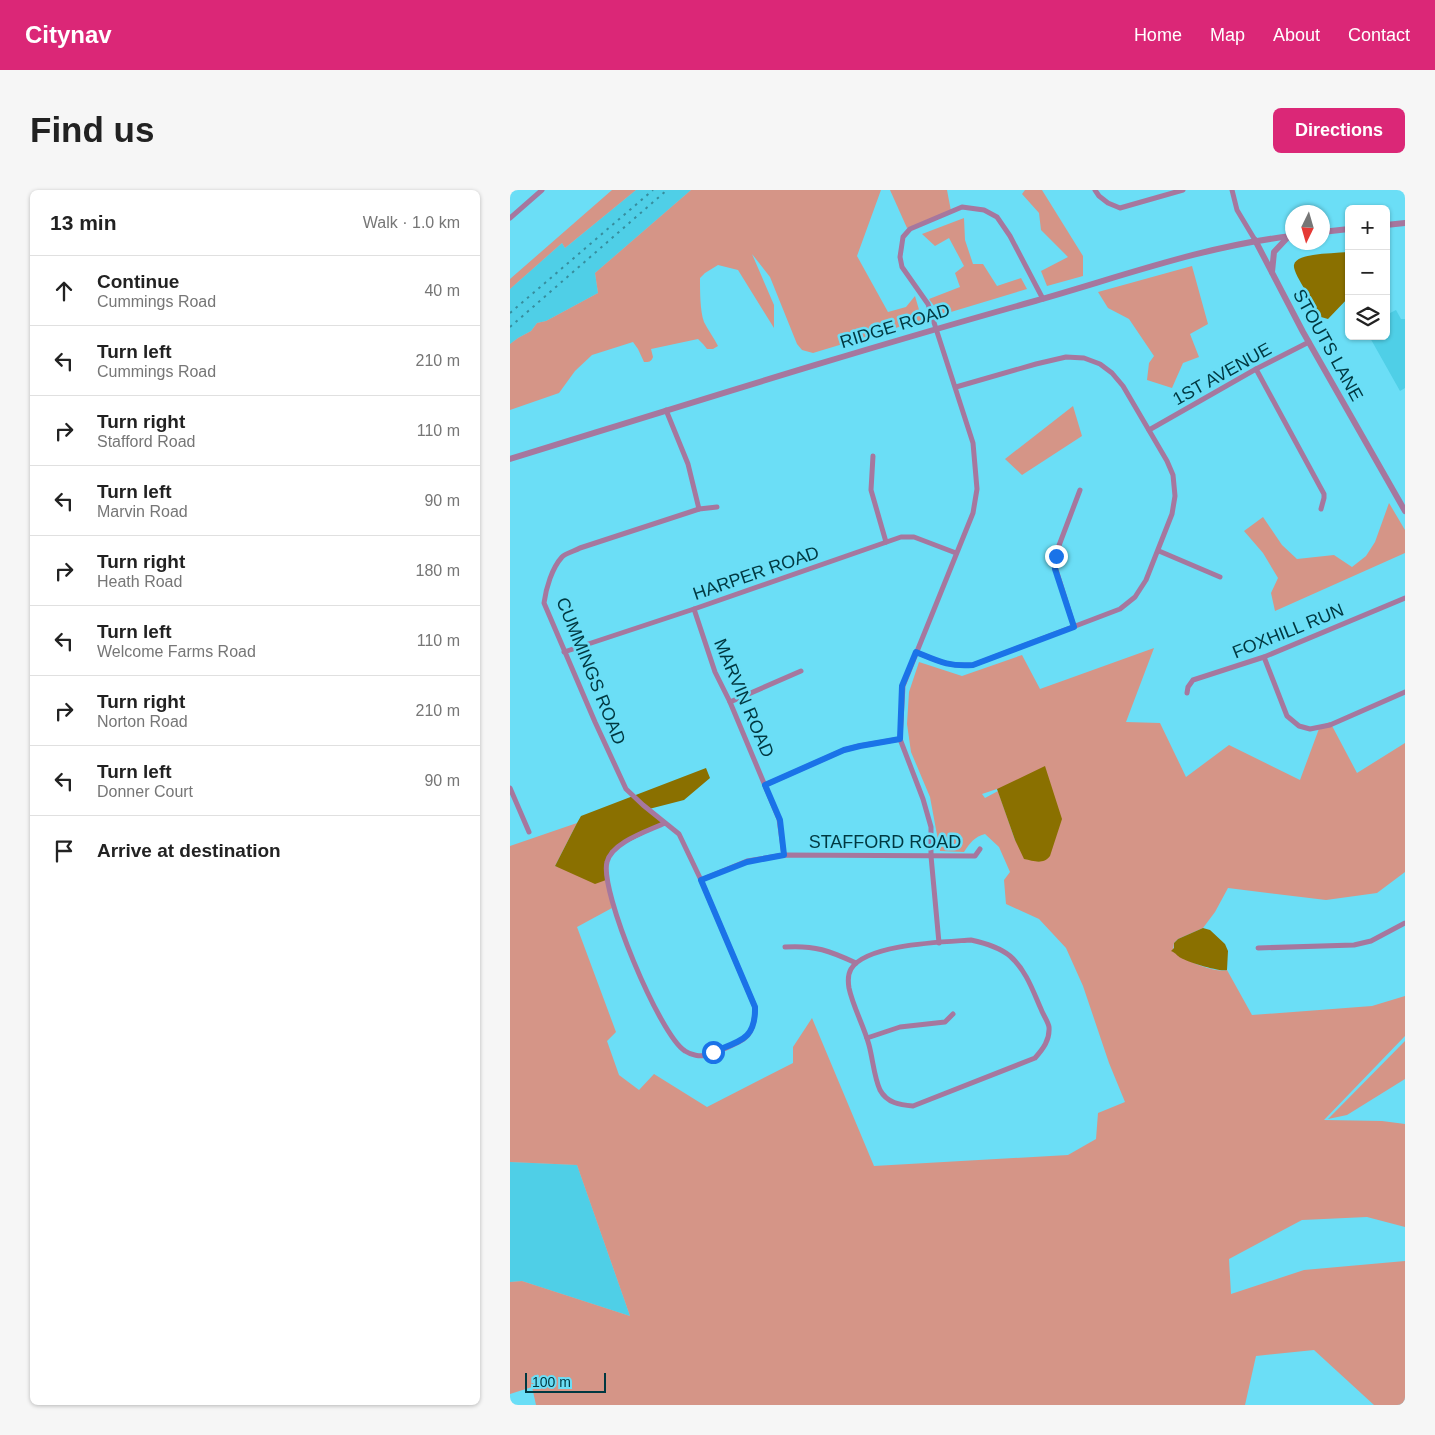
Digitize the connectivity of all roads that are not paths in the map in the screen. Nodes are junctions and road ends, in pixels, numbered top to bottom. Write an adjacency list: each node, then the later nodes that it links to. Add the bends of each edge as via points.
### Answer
1 (542, 190): 5 (street)
2 (1096, 190): 3 (street, via 1108,203 1120,208)
3 (1183, 190)
4 (1232, 190): 11 (street, STOUTS LANE, via 1237,210)
5 (510, 218)
6 (1405, 223): 7 (street)
7 (1390, 225)
8 (1345, 229): 9 (street)
9 (1330, 231)
10 (1285, 237): 11 (street, RIDGE ROAD)
11 (1255, 240): 13 (street, STOUTS LANE); 14 (street, RIDGE ROAD, via 1206,251)
12 (1285, 242): 13 (street, via 1274,252)
13 (1272, 273): 16 (street, STOUTS LANE)
14 (1043, 299): 15 (street, RIDGE ROAD); 15 (street, via 997,217 984,210 962,207 910,228 901,246 902,267 928,304)
15 (937, 328): 18 (street); 19 (street, RIDGE ROAD)
16 (1309, 342): 17 (street, 1ST AVENUE); 27 (street, STOUTS LANE)
17 (1256, 369): 20 (street, 1ST AVENUE); 26 (street, via 1324,494)
18 (956, 387): 20 (street, via 1066,357 1084,358 1112,373); 30 (street, via 973,443 977,489 973,513)
19 (666, 410): 22 (street, RIDGE ROAD); 25 (street, via 688,464)
20 (1149, 430): 29 (street, via 1170,468 1175,489 1173,510)
21 (873, 456): 28 (street, via 871,490)
22 (510, 459)
23 (1080, 490): 34 (street, via 1054,563)
24 (717, 507): 25 (street, CUMMINGS ROAD)
25 (699, 509): 35 (street, CUMMINGS ROAD, via 563,556 545,592 544,603)
26 (1321, 509)
27 (1405, 512)
28 (886, 542): 30 (street, HARPER ROAD, via 914,537); 33 (street, HARPER ROAD)
29 (1159, 551): 31 (street); 34 (street, via 1143,586 1131,601 1114,612)
30 (956, 553): 36 (street)
31 (1220, 577)
32 (1405, 598): 37 (street, FOXHILL RUN)
33 (694, 609): 35 (street, HARPER ROAD); 41 (street, MARVIN ROAD, via 715,672)
34 (1074, 627): 36 (street, via 973,665 946,664)
35 (564, 652): 45 (street, CUMMINGS ROAD, via 626,789)
36 (916, 652): 42 (street, via 902,686)
37 (1264, 657): 39 (street, via 1287,716 1299,726 1310,729 1330,725); 40 (street, FOXHILL RUN, via 1193,680)
38 (801, 671): 41 (street)
39 (1405, 692)
40 (1187, 693)
41 (730, 702): 43 (street, MARVIN ROAD)
42 (900, 739): 43 (street, via 844,750); 49 (street, via 924,799 930,827)
43 (765, 785): 48 (street, MARVIN ROAD, via 780,820)
44 (510, 788): 46 (street)
45 (665, 823): 50 (street, CUMMINGS ROAD, via 679,834); 50 (street, CUMMINGS ROAD, via 620,844 607,861 605,873 617,920 655,1007 675,1042 685,1051 707,1055 745,1038 752,1030 755,1007)
46 (529, 832)
47 (980, 850): 49 (street, STAFFORD ROAD, via 975,856)
48 (784, 855): 49 (street, STAFFORD ROAD); 50 (street, STAFFORD ROAD, via 747,862)
49 (931, 856): 52 (street)
50 (701, 880)
51 (1405, 923): 54 (street, via 1371,941 1354,945)
52 (939, 943): 55 (street, via 888,948); 57 (street, via 983,942 1009,955 1019,965 1049,1026 1048,1040 1042,1050 1035,1058 913,1106 898,1105 880,1091)
53 (785, 947): 55 (street, via 813,947)
54 (1258, 948)
55 (856, 963): 57 (street, via 850,969 849,989)
56 (953, 1014): 57 (street, via 945,1022 900,1028)
57 (867, 1038)

